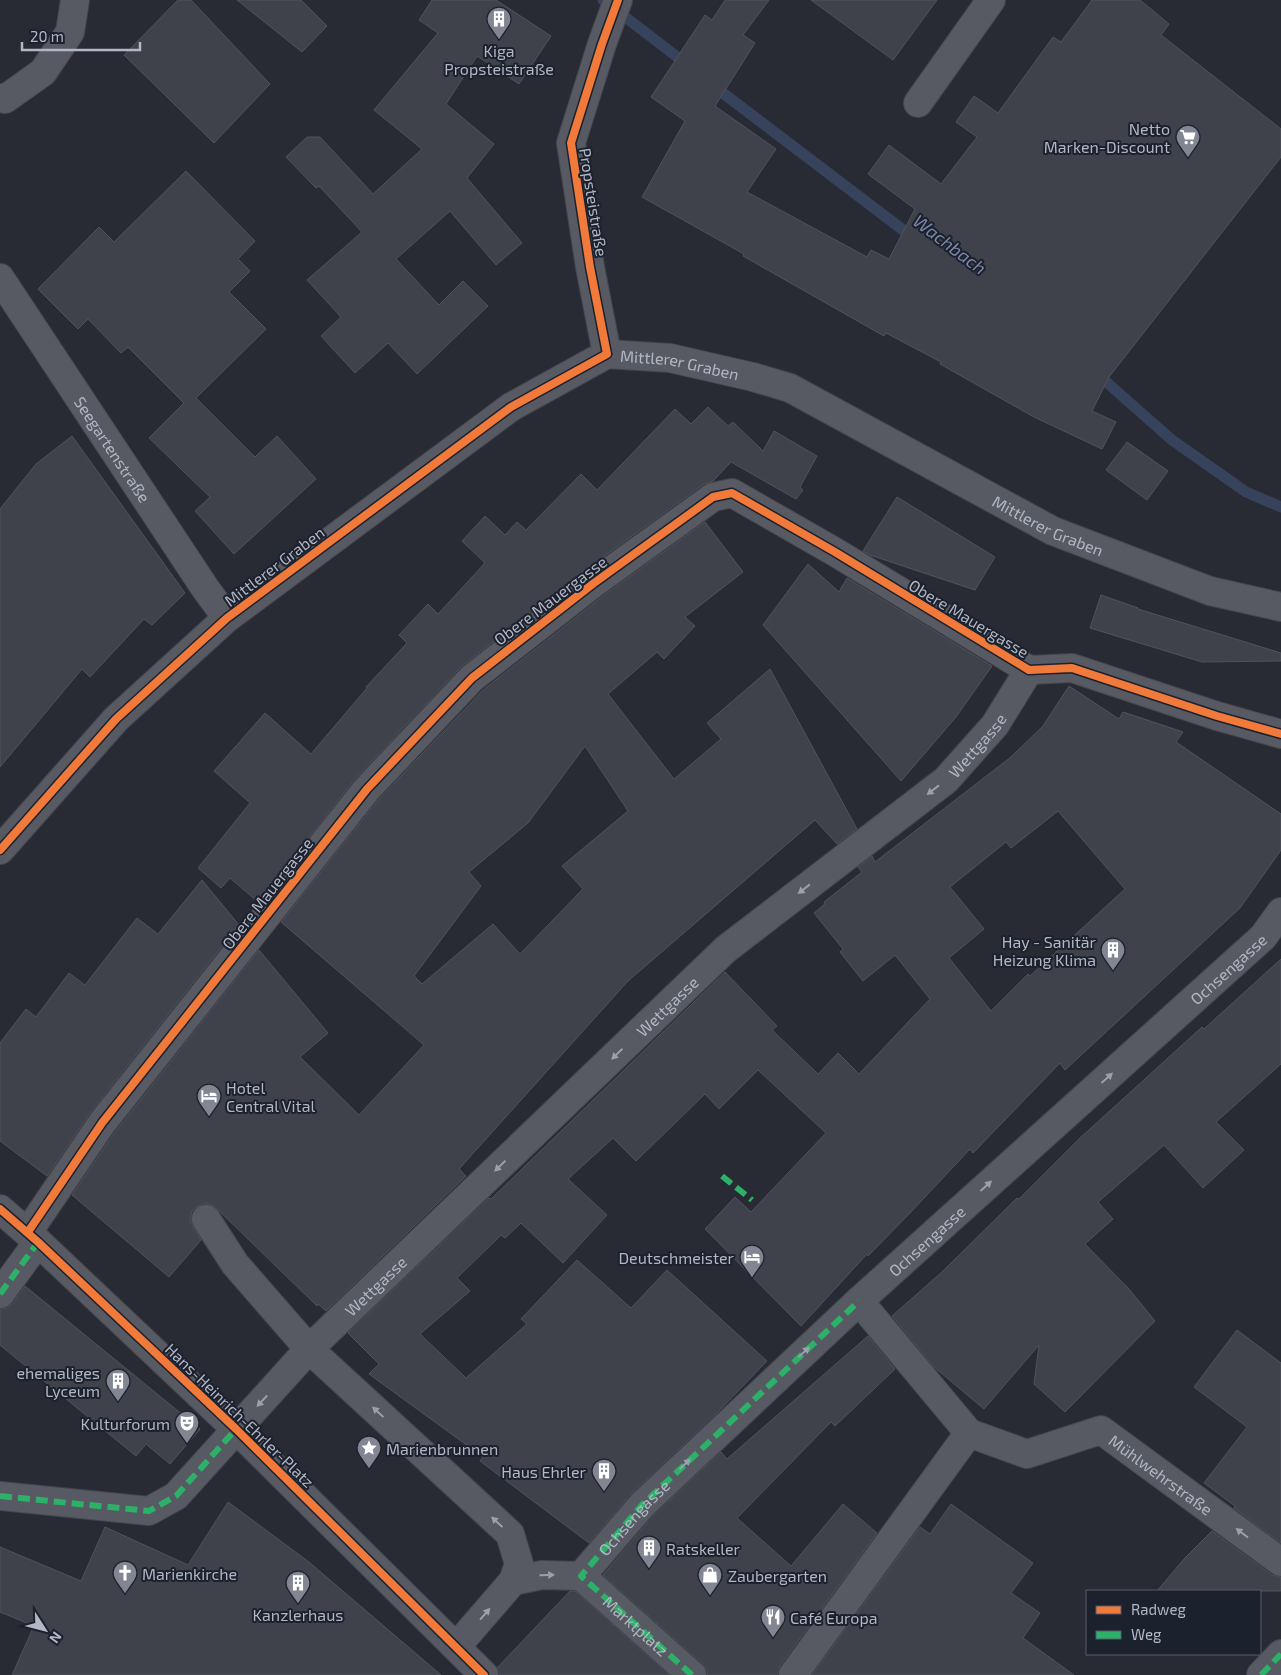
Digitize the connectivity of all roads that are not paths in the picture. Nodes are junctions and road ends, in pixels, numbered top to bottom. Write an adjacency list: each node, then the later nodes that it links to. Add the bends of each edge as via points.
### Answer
1 (75, 0): 4 (street, via 70,32 43,72 4,99)
2 (618, 0): 7 (street, Propsteistraße, via 571,143)
3 (992, 0): 5 (street)
4 (0, 98)
5 (918, 103)
6 (0, 278): 9 (street, Seegartenstraße)
7 (607, 354): 8 (street, Mittlerer Graben, via 670,358 753,376 790,388 1053,531 1210,591); 9 (street, Mittlerer Graben, via 511,407)
8 (1281, 607)
9 (227, 618): 12 (street, Mittlerer Graben, via 116,720)
10 (1029, 670): 11 (street, Obere Mauergasse, via 1072,668); 16 (street, Obere Mauergasse, via 836,552 732,493 713,497 594,583 472,678 368,789 102,1123); 19 (street, Wettgasse, one-way to 19, via 995,725 946,780 726,949)
11 (1281, 734)
12 (0, 850)
13 (1281, 912): 18 (street, Ochsengasse, one-way to 13, via 1263,937)
14 (0, 1209): 16 (street, Hans-Heinrich-Ehrler-Platz)
15 (206, 1219): 19 (street, via 235,1264)
16 (33, 1237): 17 (street, Obere Mauergasse); 20 (street, Hans-Heinrich-Ehrler-Platz)
17 (0, 1294)
18 (858, 1301): 21 (street, Mühlwehrstraße); 24 (street, Ochsengasse, one-way to 18, via 642,1505)
19 (310, 1349): 20 (street, Hans-Heinrich-Ehrler-Platz, one-way to 20); 25 (street, one-way to 19, via 519,1564 510,1534)
20 (236, 1429): 22 (street, via 176,1496 149,1511); 26 (street, Hans-Heinrich-Ehrler-Platz)
21 (970, 1433): 23 (street, Mühlwehrstraße, one-way to 21, via 1101,1430 1027,1454); 30 (street)
22 (0, 1496)
23 (1281, 1562)
24 (580, 1576): 25 (street, one-way to 24, via 542,1575); 29 (street, Marktplatz)
25 (513, 1580): 26 (street, one-way to 25)
26 (456, 1647): 28 (street, Hans-Heinrich-Ehrler-Platz)
27 (1281, 1654): 31 (street)
28 (484, 1675)
29 (692, 1675)
30 (793, 1675)
31 (1261, 1675)

